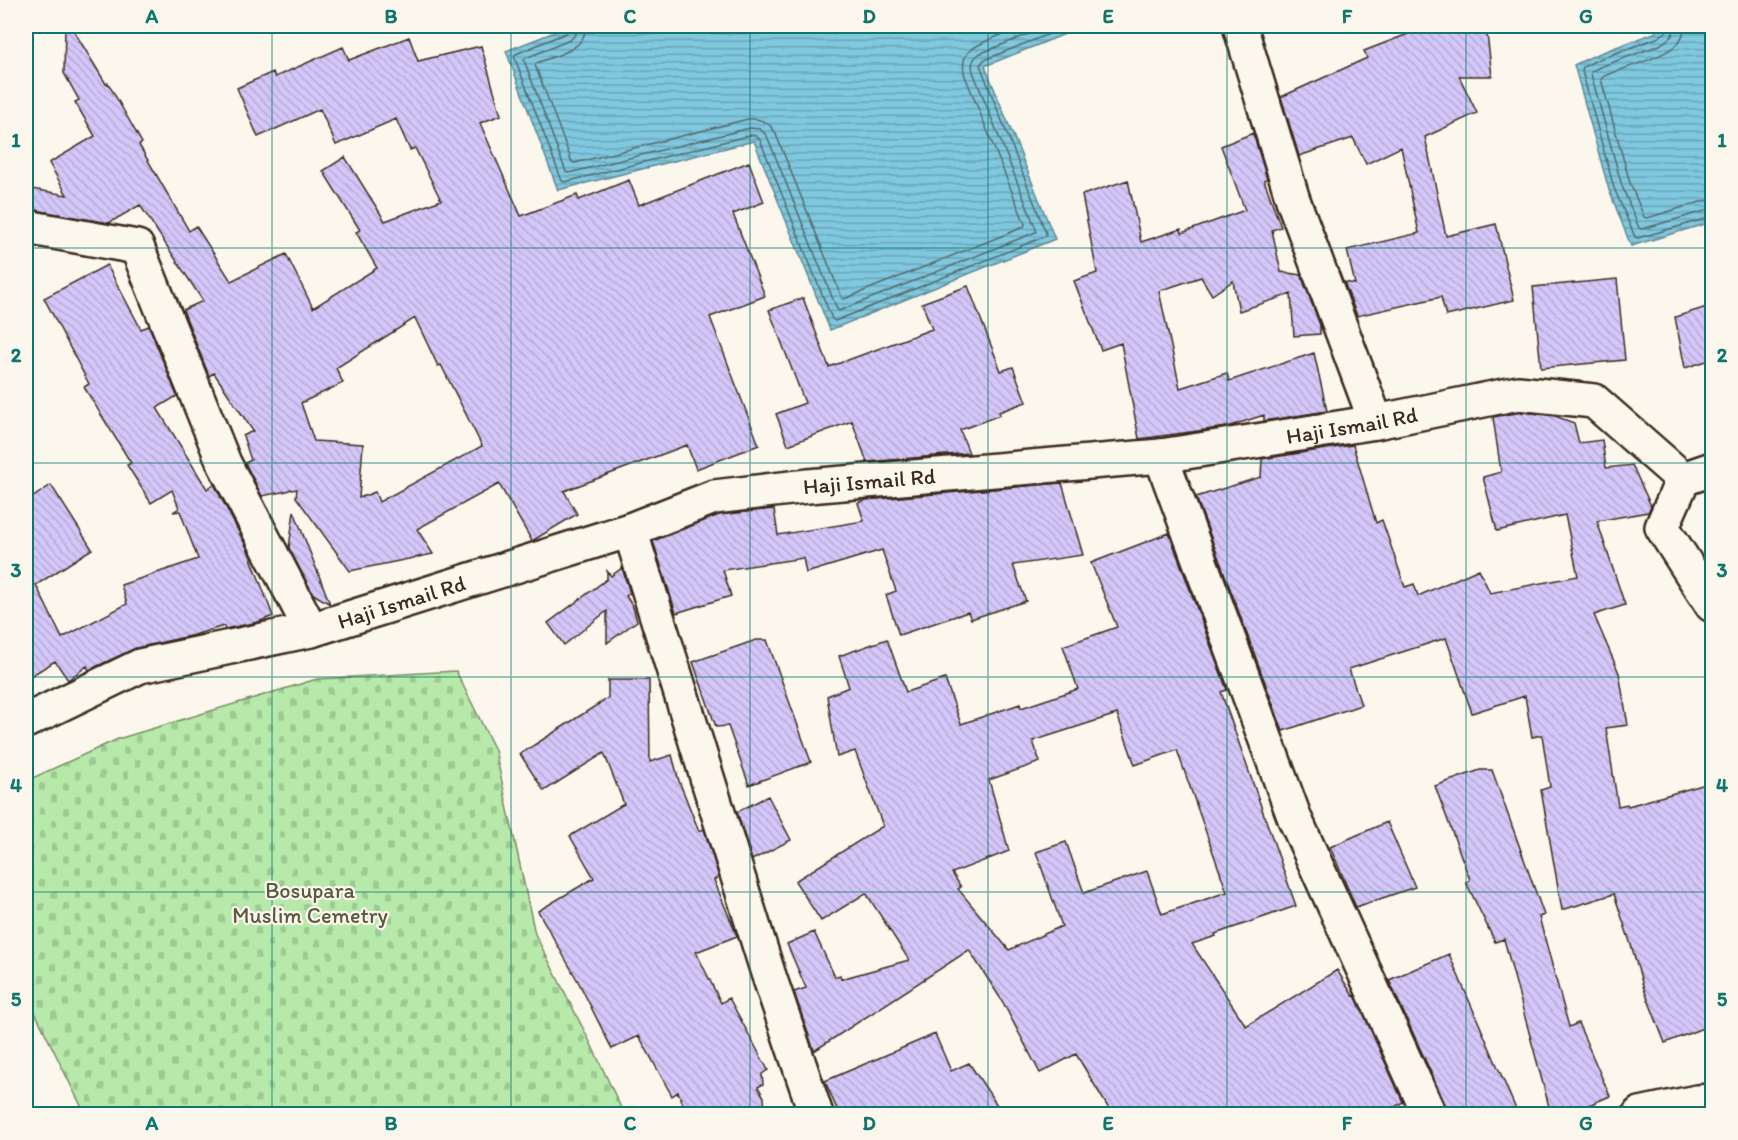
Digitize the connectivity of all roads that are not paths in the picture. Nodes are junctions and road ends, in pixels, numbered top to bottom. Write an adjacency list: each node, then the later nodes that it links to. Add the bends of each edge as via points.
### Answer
1 (1240, 26): 3 (street, via 1293,200)
2 (26, 227): 8 (street, via 137,248 224,463)
3 (1376, 422): 4 (street, Haji Ismail Rd); 5 (street, Haji Ismail Rd, via 1518,393 1594,401)
4 (1161, 456): 6 (street, Haji Ismail Rd, via 714,497); 12 (street, via 1295,819)
5 (1698, 474): 7 (street, via 1662,526)
6 (630, 530): 8 (street, Haji Ismail Rd); 11 (street)
7 (1713, 605)
8 (311, 630): 9 (street, Haji Ismail Rd, via 140,666)
9 (26, 721)
10 (1713, 1101): 13 (street)
11 (816, 1114)
12 (1429, 1114)
13 (1640, 1114)

